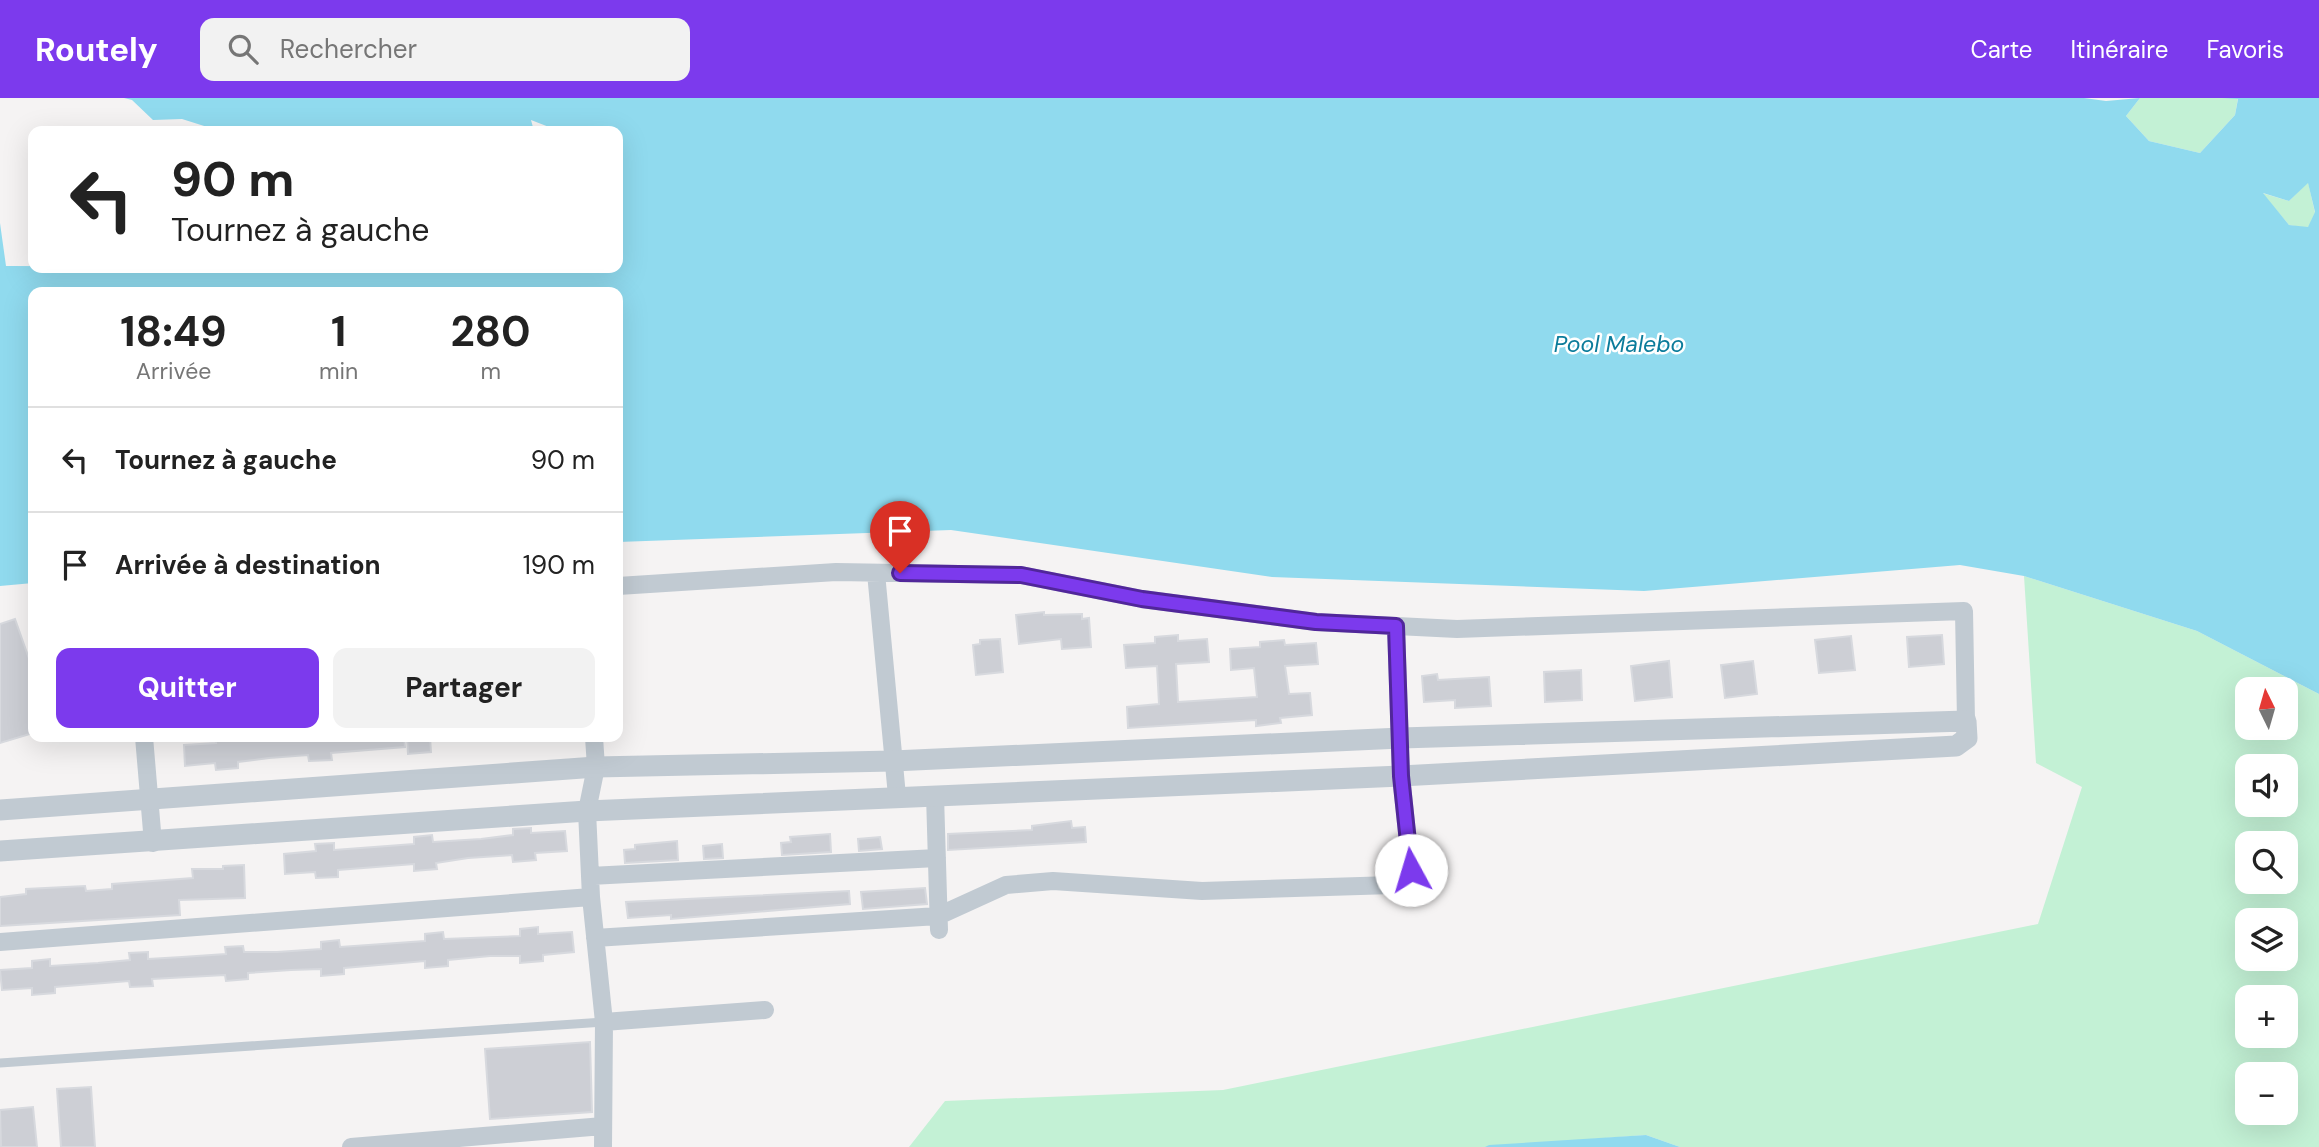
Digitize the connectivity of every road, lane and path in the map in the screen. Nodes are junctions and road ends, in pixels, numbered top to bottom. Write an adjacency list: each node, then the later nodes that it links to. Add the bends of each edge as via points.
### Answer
1 (876, 573): 2 (street); 3 (street, via 1021,575 1142,599 1316,622); 8 (street)
2 (623, 586)
3 (1396, 626): 4 (street, via 1471,628 1964,611); 5 (street)
4 (1966, 721): 5 (street); 10 (street, via 1968,738 1956,747)
5 (1401, 738): 8 (street); 10 (street)
6 (145, 742): 13 (street)
7 (594, 742): 9 (street)
8 (894, 761): 9 (street); 12 (street)
9 (596, 767): 13 (street); 15 (street)
10 (1401, 776): 11 (street); 21 (street, via 1411,870 1393,885 1202,891 1053,881 1006,885)
11 (935, 795): 12 (street); 18 (street)
12 (897, 796): 15 (street)
13 (150, 797): 14 (street); 16 (street)
14 (0, 810)
15 (587, 811): 16 (street); 19 (street)
16 (153, 843): 17 (street)
17 (0, 851)
18 (937, 858): 19 (street); 21 (street)
19 (590, 876): 20 (street)
20 (591, 897): 22 (street); 23 (street)
21 (938, 923): 22 (street)
22 (595, 938): 25 (street)
23 (0, 942)
24 (765, 1010): 25 (street)
25 (604, 1022): 26 (lane); 27 (street)
26 (0, 1063)
27 (603, 1126): 28 (street); 29 (street)
28 (351, 1147)
29 (603, 1147)

